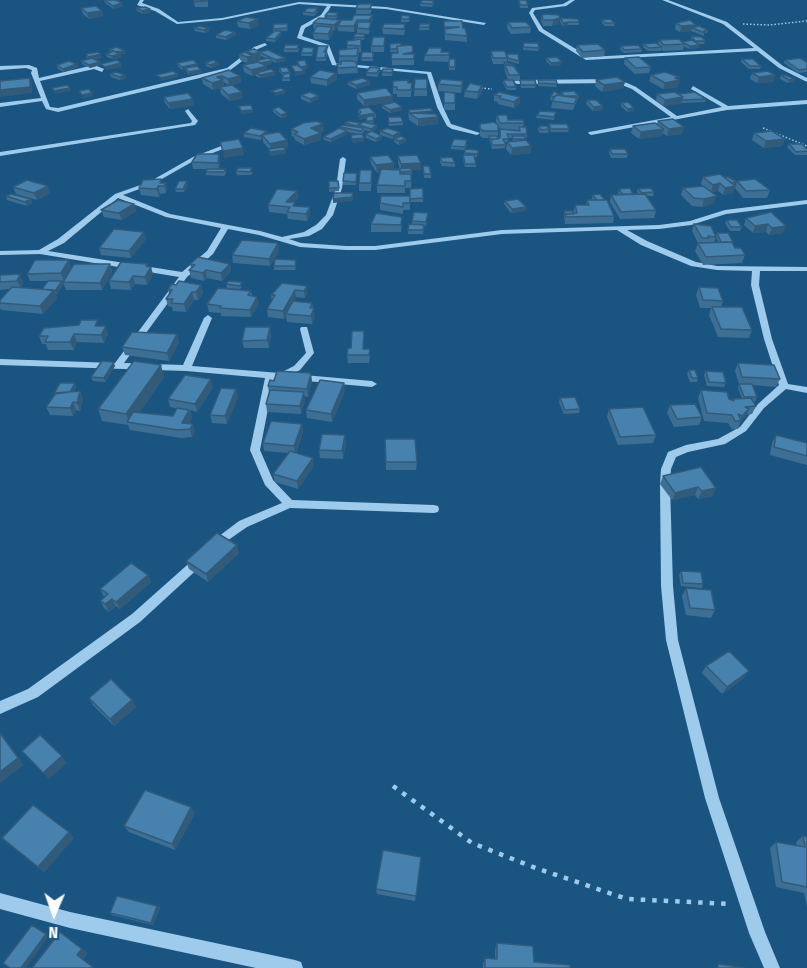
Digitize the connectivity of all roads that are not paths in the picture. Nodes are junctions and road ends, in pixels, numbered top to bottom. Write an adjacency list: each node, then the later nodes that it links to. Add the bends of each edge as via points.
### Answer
1 (142, 0): 4 (street, via 139,4 177,23 222,19)
2 (573, 0): 8 (street, via 531,13 541,30 588,59)
3 (664, 0): 8 (street, via 725,23)
4 (298, 2): 5 (street)
5 (329, 6): 6 (street, via 387,8); 9 (street, via 323,16 303,27 299,37 324,44)
6 (484, 24)
7 (265, 44): 17 (street, via 229,69 215,73 58,110 48,108)
8 (759, 49): 14 (street, via 781,67)
9 (331, 53): 10 (street); 23 (street, via 334,64 429,73 449,125)
10 (339, 53)
11 (0, 68): 13 (street, via 32,67)
12 (102, 70): 13 (street, via 94,67)
13 (37, 80): 17 (street)
14 (807, 80)
15 (517, 82): 22 (street, via 618,81)
16 (693, 88): 20 (street)
17 (43, 99): 19 (street)
18 (807, 102): 20 (street)
19 (0, 105)
20 (727, 108): 22 (street)
21 (188, 111): 26 (street, via 193,124)
22 (675, 117): 24 (street)
23 (477, 133)
24 (591, 134)
25 (239, 141): 28 (street)
26 (0, 154)
27 (342, 159): 32 (street, via 339,188 329,215 306,234)
28 (117, 195): 31 (street, via 168,216); 33 (street, via 61,241)
29 (807, 202): 30 (street, via 724,212 691,223)
30 (616, 227): 32 (street, via 502,232 375,248 300,245); 35 (street, via 694,264)
31 (225, 228): 32 (street); 37 (street, via 210,252)
32 (278, 239)
33 (40, 252): 34 (street); 37 (street)
34 (0, 253)
35 (756, 268): 36 (street); 46 (street, via 755,285)
36 (807, 269)
37 (184, 275): 41 (street)
38 (208, 318): 42 (street)
39 (304, 329): 44 (street, via 310,353 297,368)
40 (0, 362): 41 (street)
41 (119, 364): 42 (street)
42 (186, 368): 43 (street)
43 (270, 375): 44 (street); 48 (street, via 255,450 269,482)
44 (281, 377): 45 (street)
45 (372, 384)
46 (784, 386): 47 (street); 53 (street, via 743,429 721,442 672,455 666,469 667,586 672,640 712,798)
47 (807, 390)
48 (288, 504): 49 (street); 50 (street, via 243,524 136,618 33,693)
49 (434, 509)
50 (0, 708)
51 (0, 901): 52 (street, via 91,925)
52 (296, 968)
53 (772, 968)

